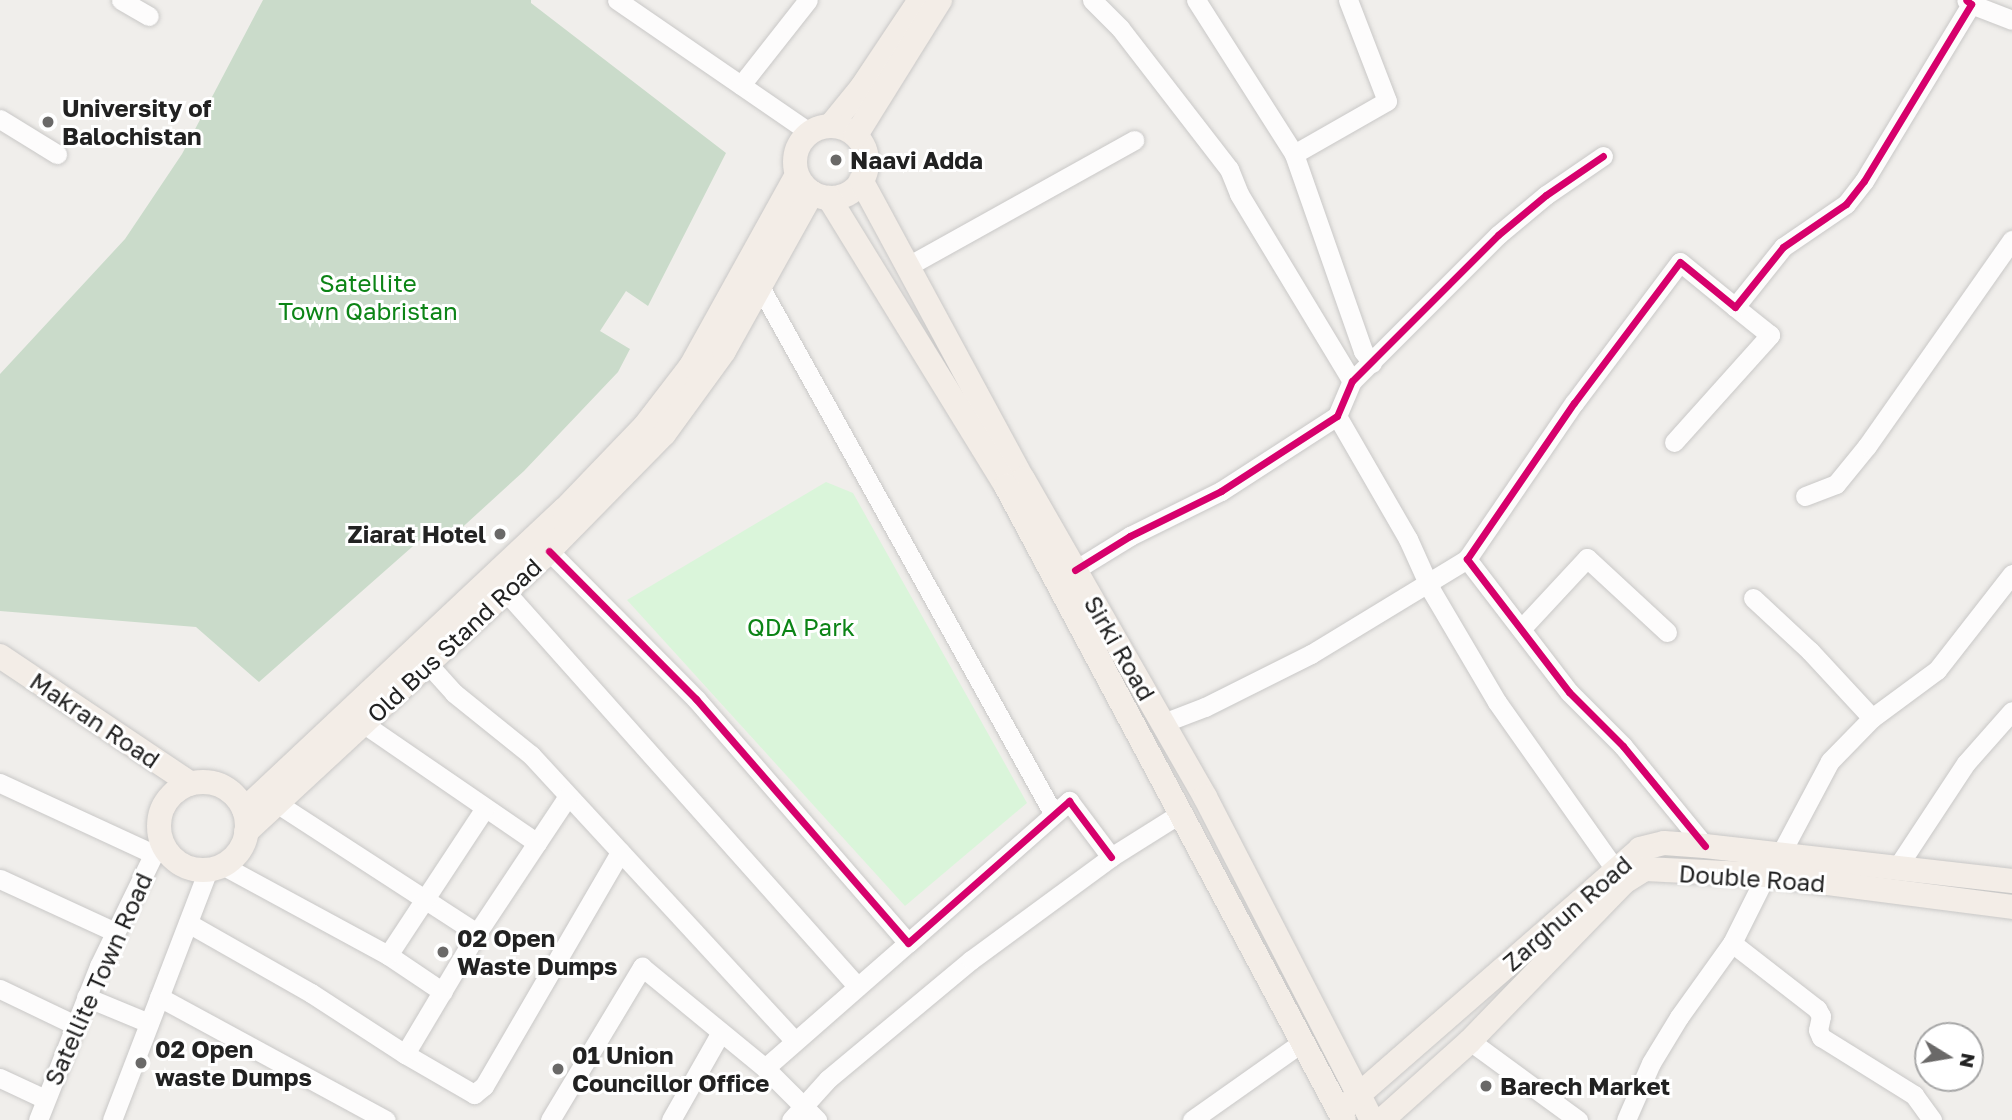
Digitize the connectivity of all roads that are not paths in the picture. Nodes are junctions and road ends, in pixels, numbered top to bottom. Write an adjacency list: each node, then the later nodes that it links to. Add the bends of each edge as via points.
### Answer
1 (121, 0): 10 (street)
2 (617, 0): 12 (street)
3 (808, 0): 12 (street)
4 (920, 0): 14 (main road, via 862,87)
5 (940, 0): 15 (main road)
6 (1092, 0): 27 (street, via 1120,28 1229,169 1239,194)
7 (1196, 0): 18 (street)
8 (1348, 0): 18 (street, via 1387,101)
9 (1968, 2): 11 (street); 25 (street, via 1864,181 1846,204 1783,247)
10 (149, 16)
11 (2012, 20)
12 (741, 85): 14 (street)
13 (0, 119): 17 (street)
14 (820, 129): 15 (main road, via 845,128); 21 (main road, via 796,152)
15 (856, 135): 20 (main road, via 867,157)
16 (1134, 140): 23 (street)
17 (57, 154)
18 (1294, 154): 26 (street, via 1363,352)
19 (1603, 156): 26 (street, via 1497,235)
20 (862, 180): 21 (main road, via 848,194); 23 (main road, Sirki Road)
21 (813, 189): 24 (main road, Old Bus Stand Road); 52 (main road, Sirki Road, via 1006,486); 53 (main road, Old Bus Stand Road, via 644,427)
22 (2012, 240): 30 (street, via 1860,456 1836,484)
23 (908, 266): 33 (main road, Sirki Road)
24 (760, 285): 31 (main road, Old Bus Stand Road, via 718,361 664,434); 51 (street)
25 (1735, 307): 29 (street, via 1770,335); 32 (street, via 1680,262 1574,403)
26 (1372, 363): 27 (street)
27 (1352, 381): 28 (street)
28 (1337, 416): 33 (street, via 1221,491); 35 (street)
29 (1674, 442)
30 (1805, 496)
31 (549, 551): 36 (main road, Old Bus Stand Road); 71 (street, via 696,699)
32 (1467, 559): 35 (street); 38 (street)
33 (1075, 570): 44 (main road, Sirki Road)
34 (2012, 574): 43 (street, via 1937,670)
35 (1427, 581): 44 (street, via 1311,654 1205,708); 63 (street, via 1497,702)
36 (506, 592): 41 (main road, Old Bus Stand Road); 74 (street)
37 (1753, 597): 43 (street)
38 (1521, 629): 39 (street, via 1587,558); 56 (street, via 1569,692 1623,746)
39 (1667, 632)
40 (0, 656): 47 (main road, Makran Road)
41 (428, 664): 45 (main road, Old Bus Stand Road); 48 (street, via 454,693 531,755)
42 (2012, 711): 61 (street, via 1966,763)
43 (1872, 718): 58 (street, via 1830,761)
44 (1163, 723): 88 (main road, Sirki Road)
45 (364, 724): 49 (main road, Old Bus Stand Road); 50 (street)
46 (0, 783): 55 (street)
47 (190, 783): 53 (main road, via 216,783 238,798); 55 (main road, via 178,789 161,811)
48 (568, 796): 54 (street); 57 (street)
49 (278, 804): 53 (main road, Old Bus Stand Road); 66 (street)
50 (485, 808): 54 (street); 66 (street)
51 (1053, 813): 59 (street, via 1069,801); 71 (street)
52 (1181, 813): 59 (street); 84 (main road, Sirki Road)
53 (245, 821): 60 (main road, via 242,845)
54 (537, 843): 70 (street)
55 (157, 846): 60 (main road, via 193,869); 69 (street, Satellite Town Road)
56 (1704, 846): 58 (main road, Zarghun Road); 63 (main road, Zarghun Road, via 1664,844 1640,849)
57 (620, 852): 82 (street); 85 (street, via 484,1086 474,1094)
58 (1780, 855): 61 (main road, Zarghun Road)
59 (1111, 857): 90 (street, via 971,960 828,1079)
60 (215, 867): 68 (street); 73 (street)
61 (1896, 869): 65 (main road, Zarghun Road)
62 (1766, 875): 63 (main road, Double Road, via 1645,869); 67 (main road, Double Road); 72 (street)
63 (1619, 876): 83 (main road, Double Road); 88 (main road, Zarghun Road)
64 (0, 879): 69 (street)
65 (2012, 881)
66 (425, 900): 70 (street); 73 (street)
67 (2012, 907)
68 (188, 923): 78 (street); 85 (street, via 311,993)
69 (115, 932): 77 (street, Satellite Town Road)
70 (477, 933): 76 (street)
71 (908, 943): 74 (street)
72 (1732, 943): 103 (street, via 1665,1040); 104 (street, via 1817,1009 1821,1037 1914,1095)
73 (388, 955): 76 (street)
74 (857, 986): 82 (street)
75 (0, 989): 80 (street)
76 (443, 992): 85 (street)
77 (86, 997): 79 (street); 80 (street, Satellite Town Road)
78 (159, 997): 79 (street); 95 (street)
79 (149, 1023): 94 (street)
80 (75, 1026): 89 (street, Satellite Town Road)
81 (721, 1032): 86 (street); 96 (street, via 642,967); 97 (street)
82 (795, 1041): 86 (street)
83 (1471, 1041): 101 (main road, Double Road); 102 (street)
84 (1301, 1043): 91 (street); 92 (main road, Sirki Road)
85 (405, 1054)
86 (765, 1068): 90 (street)
87 (0, 1078): 89 (street)
88 (1359, 1095): 92 (main road, Zarghun Road); 100 (main road, Sirki Road)
89 (46, 1099): 93 (street, Satellite Town Road)
90 (796, 1112): 98 (street)
91 (1216, 1113): 99 (street)
92 (1341, 1116)
93 (38, 1120)
94 (111, 1120)
95 (386, 1120)
96 (550, 1120)
97 (671, 1120)
98 (817, 1120)
99 (1192, 1120)
100 (1372, 1120)
101 (1382, 1120)
102 (1578, 1120)
103 (1626, 1120)
104 (1932, 1120)

